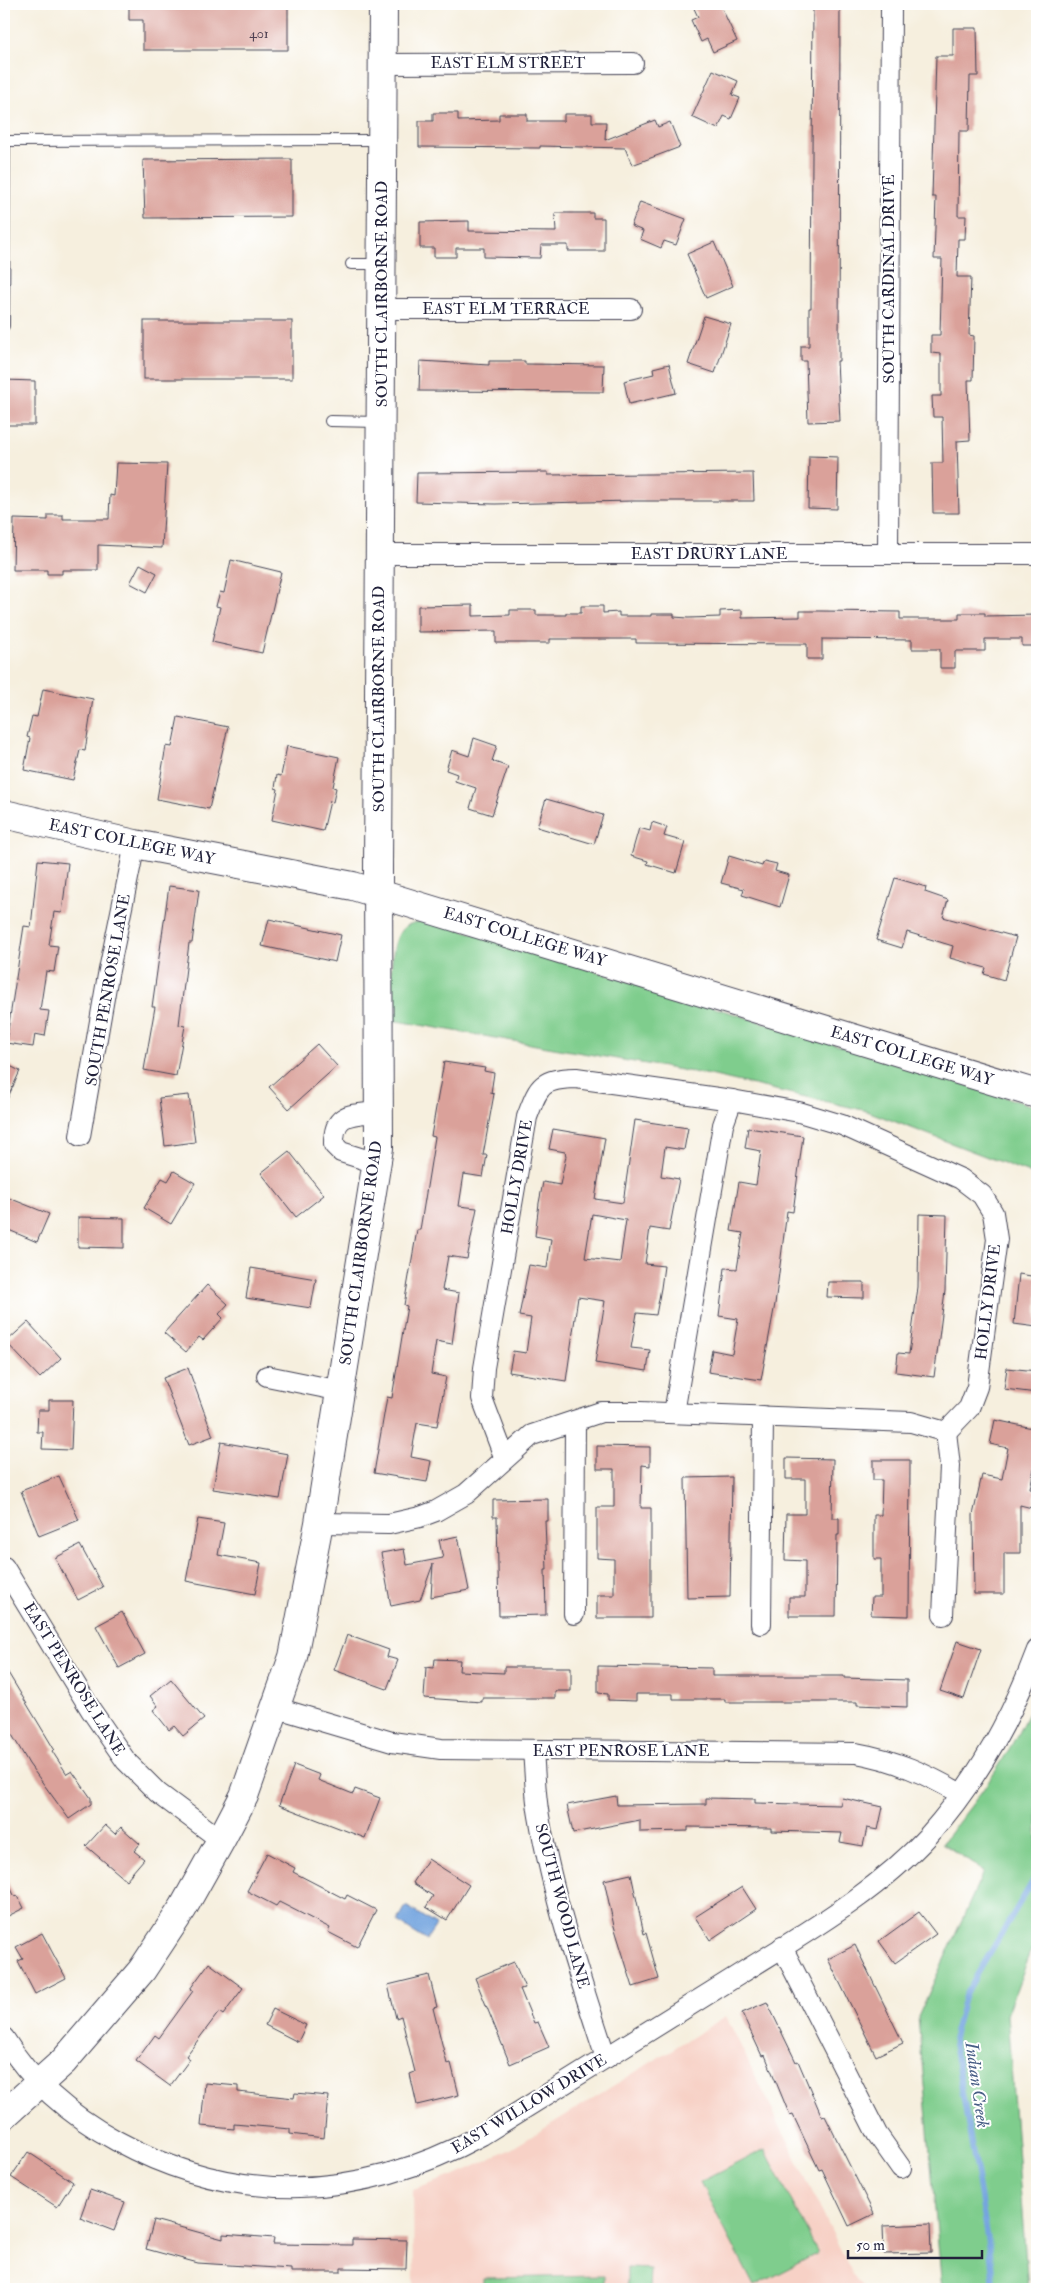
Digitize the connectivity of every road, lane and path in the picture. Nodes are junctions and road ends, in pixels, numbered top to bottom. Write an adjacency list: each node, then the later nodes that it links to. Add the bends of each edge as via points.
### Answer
1 (383, 4): 4 (street, SOUTH CLAIRBORNE ROAD)
2 (891, 4): 15 (street, SOUTH CARDINAL DRIVE)
3 (632, 63): 4 (street, EAST ELM STREET)
4 (383, 64): 5 (street, SOUTH CLAIRBORNE ROAD)
5 (383, 140): 6 (lane); 8 (street, SOUTH CLAIRBORNE ROAD)
6 (4, 141): 11 (lane)
7 (350, 264): 8 (lane)
8 (382, 264): 9 (street, SOUTH CLAIRBORNE ROAD)
9 (382, 309): 10 (street, EAST ELM TERRACE); 13 (street, SOUTH CLAIRBORNE ROAD)
10 (631, 309)
11 (4, 326)
12 (330, 421): 13 (lane)
13 (381, 422): 14 (street, SOUTH CLAIRBORNE ROAD)
14 (380, 554): 15 (street, EAST DRURY LANE); 19 (street, SOUTH CLAIRBORNE ROAD)
15 (888, 554): 16 (street, EAST DRURY LANE)
16 (1037, 554)
17 (4, 814): 18 (street, EAST COLLEGE WAY)
18 (135, 844): 19 (street, EAST COLLEGE WAY, via 353,886); 23 (street, SOUTH PENROSE LANE)
19 (379, 894): 20 (street, EAST COLLEGE WAY); 22 (street, SOUTH CLAIRBORNE ROAD)
20 (1037, 1094)
21 (732, 1100): 27 (street, via 723,1125); 30 (street, HOLLY DRIVE, via 799,1112 842,1125 961,1179 982,1195 993,1213 997,1240 978,1387 969,1408); 31 (street, HOLLY DRIVE, via 576,1078 556,1079 538,1090 527,1117 484,1368 482,1398)
22 (378, 1112): 24 (street, SOUTH CLAIRBORNE ROAD); 24 (street, via 349,1116 340,1120 334,1130 334,1145 341,1152)
23 (80, 1136)
24 (376, 1163): 26 (street, SOUTH CLAIRBORNE ROAD)
25 (267, 1376): 26 (street)
26 (341, 1391): 32 (street, SOUTH CLAIRBORNE ROAD)
27 (674, 1413): 28 (street); 29 (street, via 601,1412)
28 (763, 1416): 30 (street, via 911,1422); 36 (street)
29 (574, 1421): 31 (street, via 532,1435); 34 (street)
30 (946, 1432): 35 (street, via 950,1466)
31 (505, 1459): 32 (street, via 466,1494 420,1517 389,1524)
32 (319, 1523): 38 (street, SOUTH CLAIRBORNE ROAD, via 293,1657)
33 (4, 1567): 41 (street, EAST PENROSE LANE, via 126,1761 158,1793)
34 (574, 1614)
35 (943, 1615)
36 (761, 1624)
37 (1037, 1650): 40 (street, EAST WILLOW DRIVE, via 999,1737)
38 (277, 1708): 39 (street, EAST PENROSE LANE, via 392,1742 440,1749); 41 (street, SOUTH CLAIRBORNE ROAD, via 244,1796)
39 (533, 1751): 40 (street, EAST PENROSE LANE, via 856,1753 887,1758); 44 (street, SOUTH WOOD LANE, via 538,1814 544,1842 576,1963)
40 (961, 1794): 42 (street, EAST WILLOW DRIVE, via 928,1835 898,1865 854,1901)
41 (222, 1840): 45 (street, SOUTH CLAIRBORNE ROAD, via 142,1970 64,2061)
42 (782, 1947): 44 (street, EAST WILLOW DRIVE); 47 (street, via 877,2134)
43 (4, 2038): 45 (street, EAST WILLOW DRIVE, via 15,2057)
44 (606, 2058): 45 (street, EAST WILLOW DRIVE, via 448,2153 378,2178 330,2186 282,2188 193,2174 144,2156 87,2125)
45 (40, 2084): 46 (street, SOUTH CLAIRBORNE ROAD)
46 (4, 2115)
47 (901, 2168)

